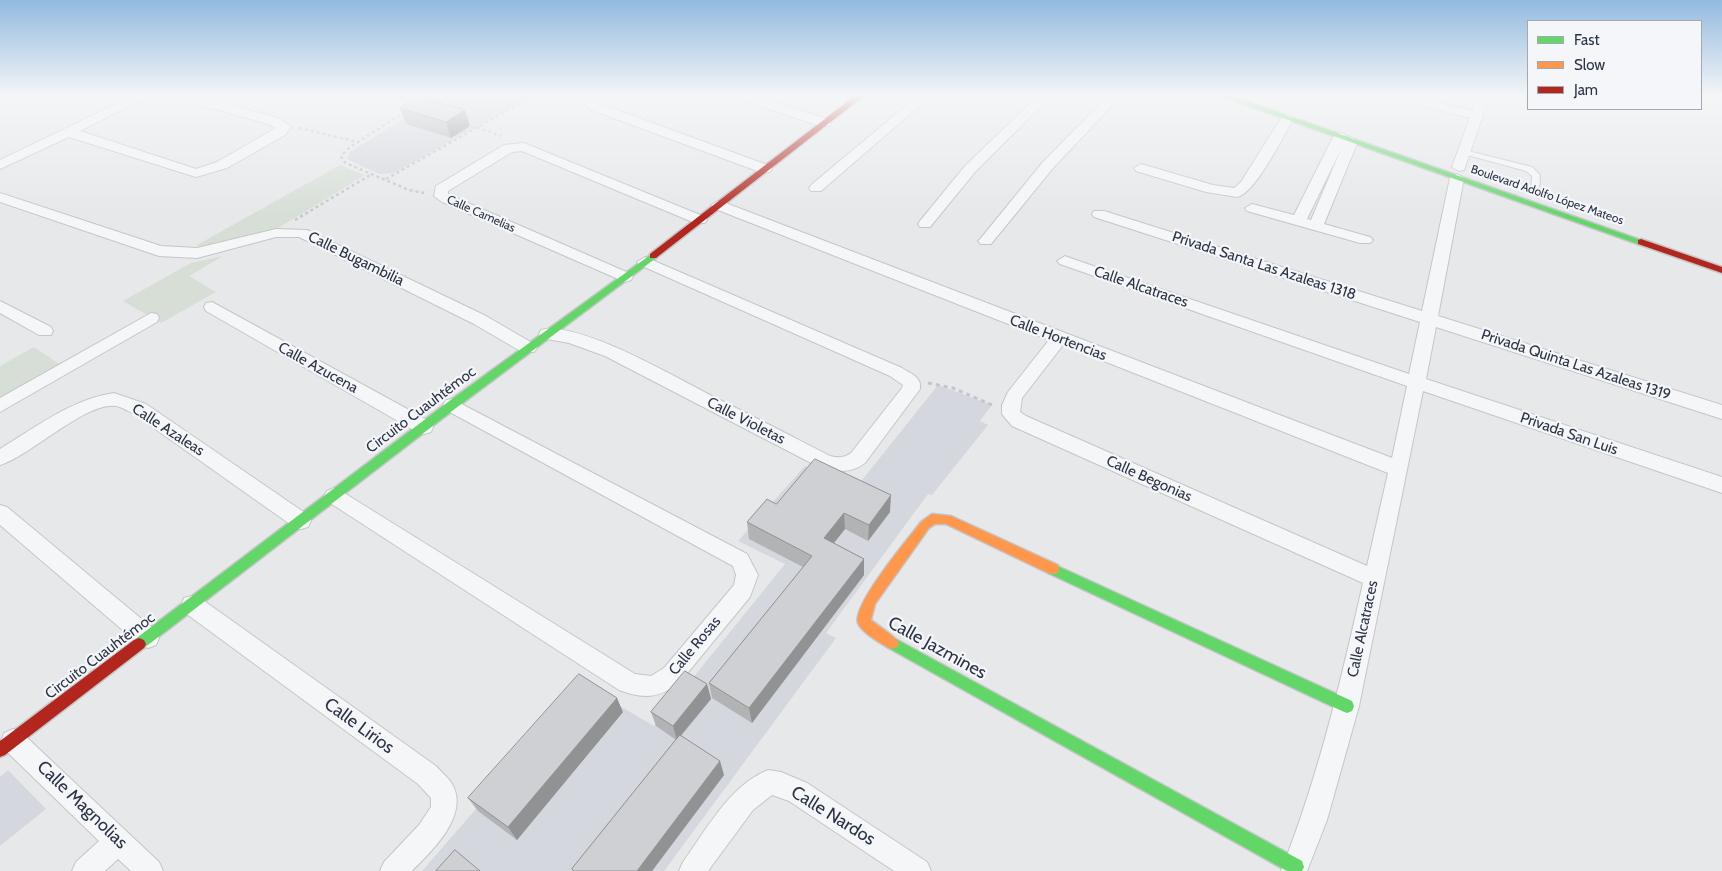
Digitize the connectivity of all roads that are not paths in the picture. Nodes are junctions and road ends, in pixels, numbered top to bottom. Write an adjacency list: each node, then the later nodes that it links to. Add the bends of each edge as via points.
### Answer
1 (60, 136): 15 (street)
2 (79, 136): 3 (street, via 196,173 222,166)
3 (274, 136)
4 (684, 136): 17 (street)
5 (809, 136): 17 (street, Circuito Cuauhtémoc)
6 (878, 136): 19 (street)
7 (1004, 136): 28 (street, via 970,169)
8 (1075, 136): 31 (street, via 1030,184)
9 (1277, 136): 16 (street, via 1246,185 1237,193 1211,190)
10 (1336, 136): 13 (street, Boulevard Adolfo López Mateos)
11 (1360, 136): 18 (street, Boulevard Adolfo López Mateos)
12 (1469, 136): 14 (street, Calle Alcatraces)
13 (1345, 139): 18 (street, Boulevard Adolfo López Mateos); 27 (street); 29 (street)
14 (1463, 151): 18 (street, Calle Alcatraces); 20 (lane, via 1529,169 1536,175)
15 (0, 165)
16 (1141, 168)
17 (765, 169): 22 (street, Circuito Cuauhtémoc)
18 (1458, 172): 20 (street, Boulevard Adolfo López Mateos); 34 (street, Boulevard Adolfo López Mateos); 39 (street, Calle Alcatraces)
19 (816, 188)
20 (1535, 193): 24 (street, Boulevard Adolfo López Mateos)
21 (0, 197): 43 (street, Calle Bugambilia, via 159,251 197,253 276,233 309,235 480,320)
22 (718, 205): 26 (street, Circuito Cuauhtémoc); 42 (street, Calle Hortencias)
23 (1252, 208): 27 (street)
24 (1591, 212)
25 (1099, 214): 39 (street, Privada Santa Las Azaleas 1318)
26 (700, 220): 33 (street, Circuito Cuauhtémoc); 35 (street, Calle Camelias, via 516,146 446,184 440,193 447,199)
27 (1299, 222): 29 (street)
28 (925, 224)
29 (1316, 226): 30 (street)
30 (1365, 240)
31 (986, 241)
32 (1064, 261): 44 (street, Calle Alcatraces)
33 (645, 262): 35 (street, Circuito Cuauhtémoc); 41 (street, Calle Violetas, via 896,372 912,383 911,389 858,458 843,466 824,461 611,352 572,338)
34 (1722, 270)
35 (624, 278): 41 (street, Circuito Cuauhtémoc)
36 (0, 306): 40 (street)
37 (212, 307): 48 (street, Calle Azucena)
38 (151, 318): 46 (street)
39 (1430, 318): 44 (street, Calle Alcatraces); 47 (street, Privada Quinta Las Azaleas 1319)
40 (45, 331)
41 (547, 334): 43 (street, Circuito Cuauhtémoc)
42 (1060, 338): 50 (street, Calle Hortencias); 55 (street, Calle Begonias, via 1014,396 1011,414 1032,428)
43 (528, 348): 45 (street, Circuito Cuauhtémoc)
44 (1416, 382): 50 (street, Calle Alcatraces); 51 (street, Privada San Luis)
45 (452, 405): 48 (street, Circuito Cuauhtémoc); 52 (street, Calle Rosas, via 740,560 748,571 742,590 662,683 652,688 637,687 627,682)
46 (0, 406)
47 (1722, 412)
48 (424, 427): 52 (street, Circuito Cuauhtémoc)
49 (0, 458): 54 (street, Calle Azaleas, via 84,408 114,399 140,409)
50 (1399, 469): 55 (street, Calle Alcatraces)
51 (1722, 485)
52 (334, 496): 54 (street, Circuito Cuauhtémoc)
53 (0, 513): 57 (street)
54 (301, 521): 56 (street, Circuito Cuauhtémoc)
55 (1373, 578): 58 (street, Calle Alcatraces)
56 (192, 605): 57 (street, Circuito Cuauhtémoc); 64 (street, Calle Lirios, via 427,775 444,794 445,807 440,818)
57 (148, 638): 59 (street, Circuito Cuauhtémoc)
58 (1347, 706): 61 (street, Calle Alcatraces, via 1314,820); 61 (street, Calle Jazmines, via 948,519 932,519 924,525 865,612 864,622 880,636)
59 (6, 745): 60 (street, Calle Magnolias)
60 (119, 841): 62 (street); 63 (street, Calle Magnolias)
61 (1295, 869)
62 (85, 871)
63 (150, 871)
64 (393, 871)
65 (692, 871): 66 (street, Calle Nardos, via 744,801 768,782 798,792)
66 (918, 871)

